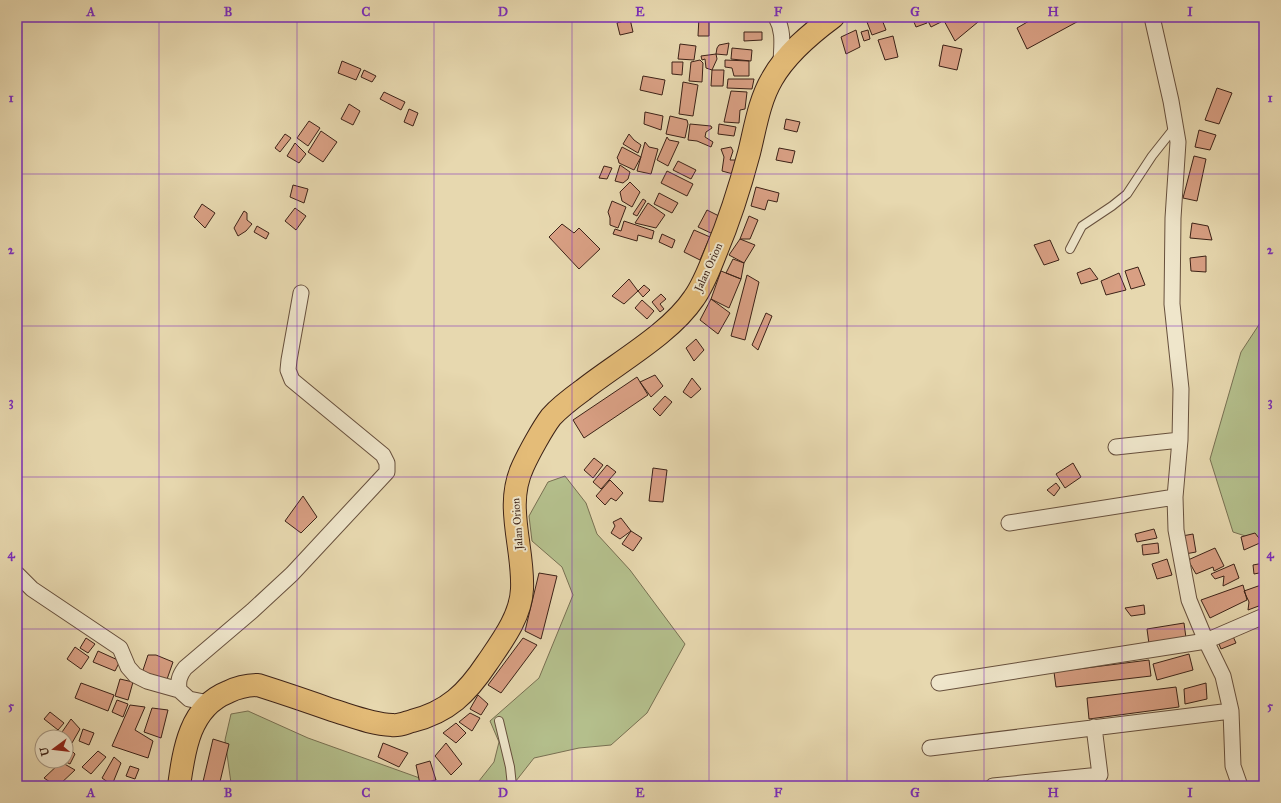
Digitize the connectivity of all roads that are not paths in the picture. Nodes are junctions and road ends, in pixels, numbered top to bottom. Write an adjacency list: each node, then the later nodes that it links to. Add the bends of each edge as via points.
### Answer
1 (776, 17): 4 (street, via 782,36)
2 (833, 17): 4 (highway, Jalan Orion, via 810,35)
3 (1152, 17): 5 (street)
4 (781, 66): 17 (highway, Jalan Orion, via 768,85 762,102 736,202 724,234 706,277 693,299 661,332 560,409 552,417 523,465 515,493 515,519 522,579 521,597 509,632 475,681 457,700 445,708 420,719 393,725 367,722 258,685 242,686)
5 (1175, 127): 6 (lane, via 1127,194 1082,226); 8 (street, via 1178,149 1173,218 1172,304 1181,389)
6 (1070, 249)
7 (301, 292): 16 (street, via 289,360 288,370 292,380 383,455 387,463 387,472 292,574 185,668 178,681)
8 (1180, 440): 9 (street); 10 (street)
9 (1116, 447)
10 (1175, 498): 11 (street); 14 (street, via 1176,530 1189,600)
11 (1009, 523)
12 (17, 574): 16 (street, via 32,589 120,648 128,667 135,675)
13 (1264, 616): 14 (street)
14 (1206, 641): 15 (street); 18 (street, via 1223,676)
15 (939, 683)
16 (179, 690): 17 (street, via 190,699)
17 (209, 703): 22 (highway, Jalan Orion, via 193,724 183,757)
18 (1231, 710): 20 (street); 25 (street, via 1233,766)
19 (499, 721): 23 (lane)
20 (1094, 728): 21 (street); 24 (street, via 1100,775)
21 (930, 748)
22 (179, 786)
23 (512, 786)
24 (993, 786)
25 (1240, 786)

